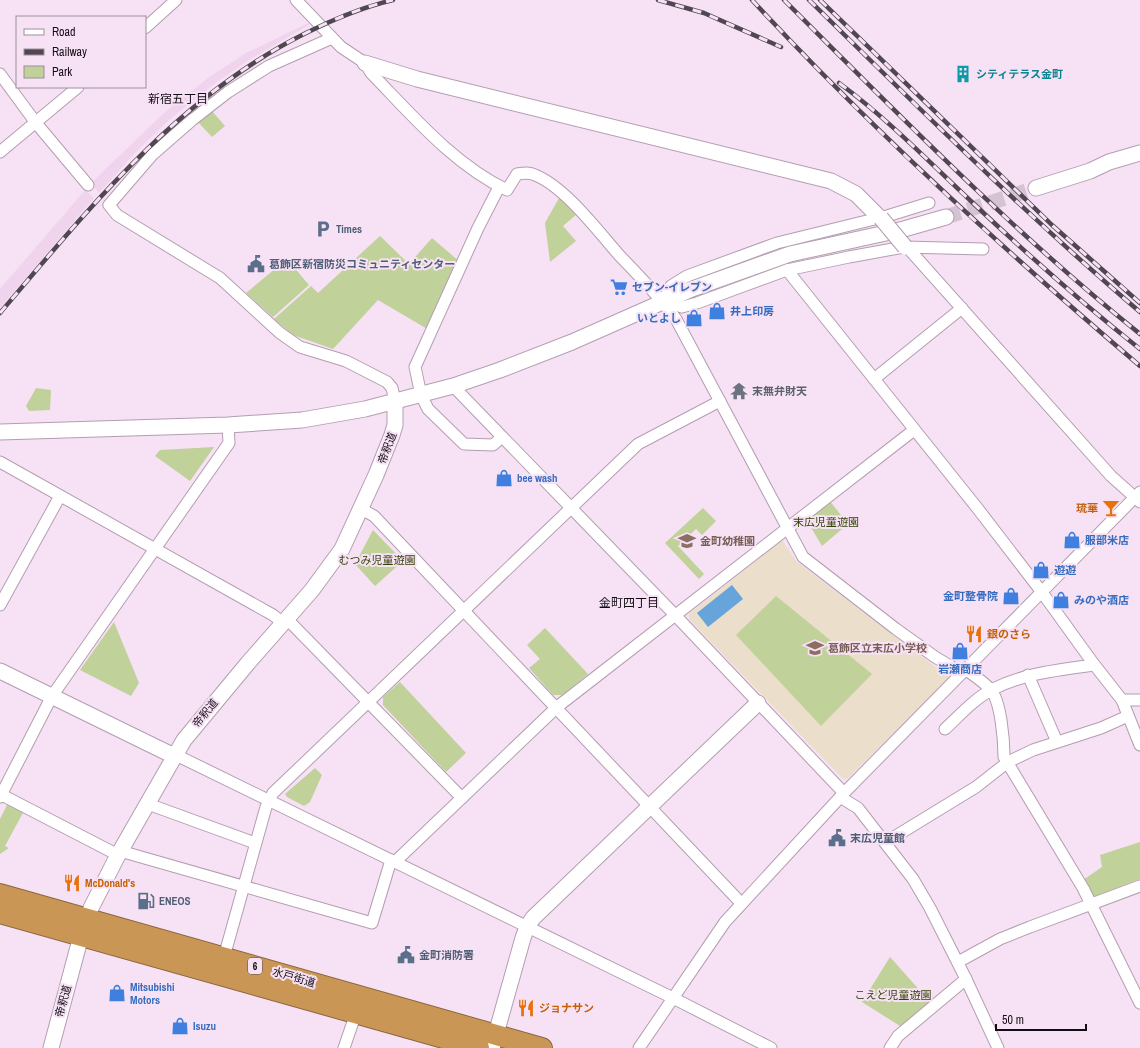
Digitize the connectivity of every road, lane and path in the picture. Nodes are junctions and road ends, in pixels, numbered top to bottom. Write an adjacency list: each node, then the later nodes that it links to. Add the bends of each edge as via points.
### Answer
1 (176, 0): 3 (street)
2 (296, 0): 4 (street)
3 (146, 27)
4 (332, 38): 5 (street, via 341,48); 25 (street, via 269,66 228,92 153,154 109,205 117,215 220,278 280,333 300,347 346,361 388,382)
5 (365, 63): 12 (street, via 371,73 439,142 470,168); 16 (street, via 417,79 831,181 856,194)
6 (0, 74): 8 (street)
7 (77, 88): 8 (street)
8 (36, 123): 9 (street); 11 (street)
9 (0, 152)
10 (1140, 153): 13 (street)
11 (88, 185)
12 (499, 187): 20 (street, via 506,190 517,174 526,172 547,181 571,201); 24 (street, via 415,368)
13 (1036, 188)
14 (929, 203): 16 (street)
15 (946, 217): 20 (street, via 790,254)
16 (879, 218): 17 (street, bridge); 20 (street, via 777,243 687,276 672,286)
17 (905, 247): 18 (street); 19 (street); 21 (street)
18 (982, 249)
19 (787, 270): 20 (street, via 682,307); 22 (street)
20 (663, 301): 23 (street, via 542,355); 26 (street, via 676,319)
21 (962, 308): 22 (street); 33 (street, via 1111,476)
22 (874, 379): 28 (street)
23 (453, 386): 24 (street); 30 (street)
24 (421, 394): 25 (street); 30 (street, via 428,409 464,444 492,445)
25 (395, 401): 27 (street, via 302,420); 35 (street, 帝釈道, via 395,426)
26 (720, 401): 34 (street, via 638,444); 36 (street)
27 (228, 425): 29 (street); 37 (street, via 229,443)
28 (914, 430): 36 (street); 38 (street)
29 (0, 432)
30 (502, 437): 34 (street)
31 (0, 462): 32 (street)
32 (60, 496): 37 (street); 39 (street)
33 (1138, 498): 38 (street)
34 (571, 507): 40 (street); 41 (street)
35 (361, 509): 40 (street, via 374,516); 42 (street, 帝釈道, via 331,566)
36 (788, 528): 41 (street); 45 (street, via 806,560 935,657)
37 (156, 549): 42 (street); 48 (street)
38 (1041, 591): 43 (street); 45 (street)
39 (0, 605)
40 (464, 610): 51 (street); 53 (street)
41 (675, 615): 52 (street); 53 (street)
42 (285, 621): 51 (street); 58 (street, 帝釈道, via 211,706 184,740)
43 (1094, 665): 46 (street); 49 (street)
44 (0, 671): 48 (street)
45 (964, 671): 47 (street); 60 (street)
46 (1028, 675): 47 (street); 56 (street)
47 (991, 690): 55 (street); 59 (street, via 1000,715 1004,757)
48 (52, 696): 58 (street); 61 (street)
49 (1122, 700): 50 (street); 54 (street)
50 (1140, 700)
51 (368, 703): 62 (street); 63 (street)
52 (758, 703): 60 (street); 65 (street)
53 (557, 707): 62 (street); 65 (street)
54 (1128, 716): 56 (street); 57 (street)
55 (945, 729)
56 (1057, 742): 59 (street)
57 (1140, 745)
58 (176, 755): 63 (street); 64 (street, 帝釈道)
59 (1008, 762): 66 (street, via 976,786); 74 (street)
60 (842, 795): 66 (street, via 858,808); 73 (street)
61 (0, 796): 68 (street)
62 (462, 798): 69 (street)
63 (268, 800): 67 (street); 69 (street)
64 (148, 804): 67 (street); 68 (street, 帝釈道)
65 (650, 806): 73 (street); 77 (street, via 533,918)
66 (886, 842): 79 (street, via 913,879)
67 (255, 843): 70 (street)
68 (119, 853): 70 (street); 76 (street, 帝釈道)
69 (394, 861): 70 (street, via 372,923); 77 (street)
70 (243, 886): 78 (street)
71 (1140, 886): 74 (street)
72 (0, 894): 76 (highway, 水戸街道 / 6)
73 (741, 903): 81 (street)
74 (1092, 905): 79 (street, via 1006,937); 82 (street)
75 (0, 913): 76 (highway, 水戸街道 / 6)
76 (84, 927): 78 (highway, 水戸街道 / 6); 83 (highway, 水戸街道 / 6); 85 (street, 帝釈道)
77 (527, 927): 81 (street); 84 (street)
78 (224, 957): 84 (highway, 水戸街道 / 6)
79 (958, 962): 80 (street)
80 (966, 979): 91 (street, via 898,1036); 92 (street)
81 (673, 998): 89 (street); 90 (street)
82 (1140, 1003)
83 (356, 1013): 86 (street); 87 (highway, 水戸街道 / 6)
84 (494, 1041): 88 (highway, 水戸街道 / 6)
85 (51, 1048)
86 (344, 1048)
87 (479, 1048)
88 (542, 1048)
89 (639, 1048)
90 (772, 1048)
91 (890, 1048)
92 (998, 1048)

